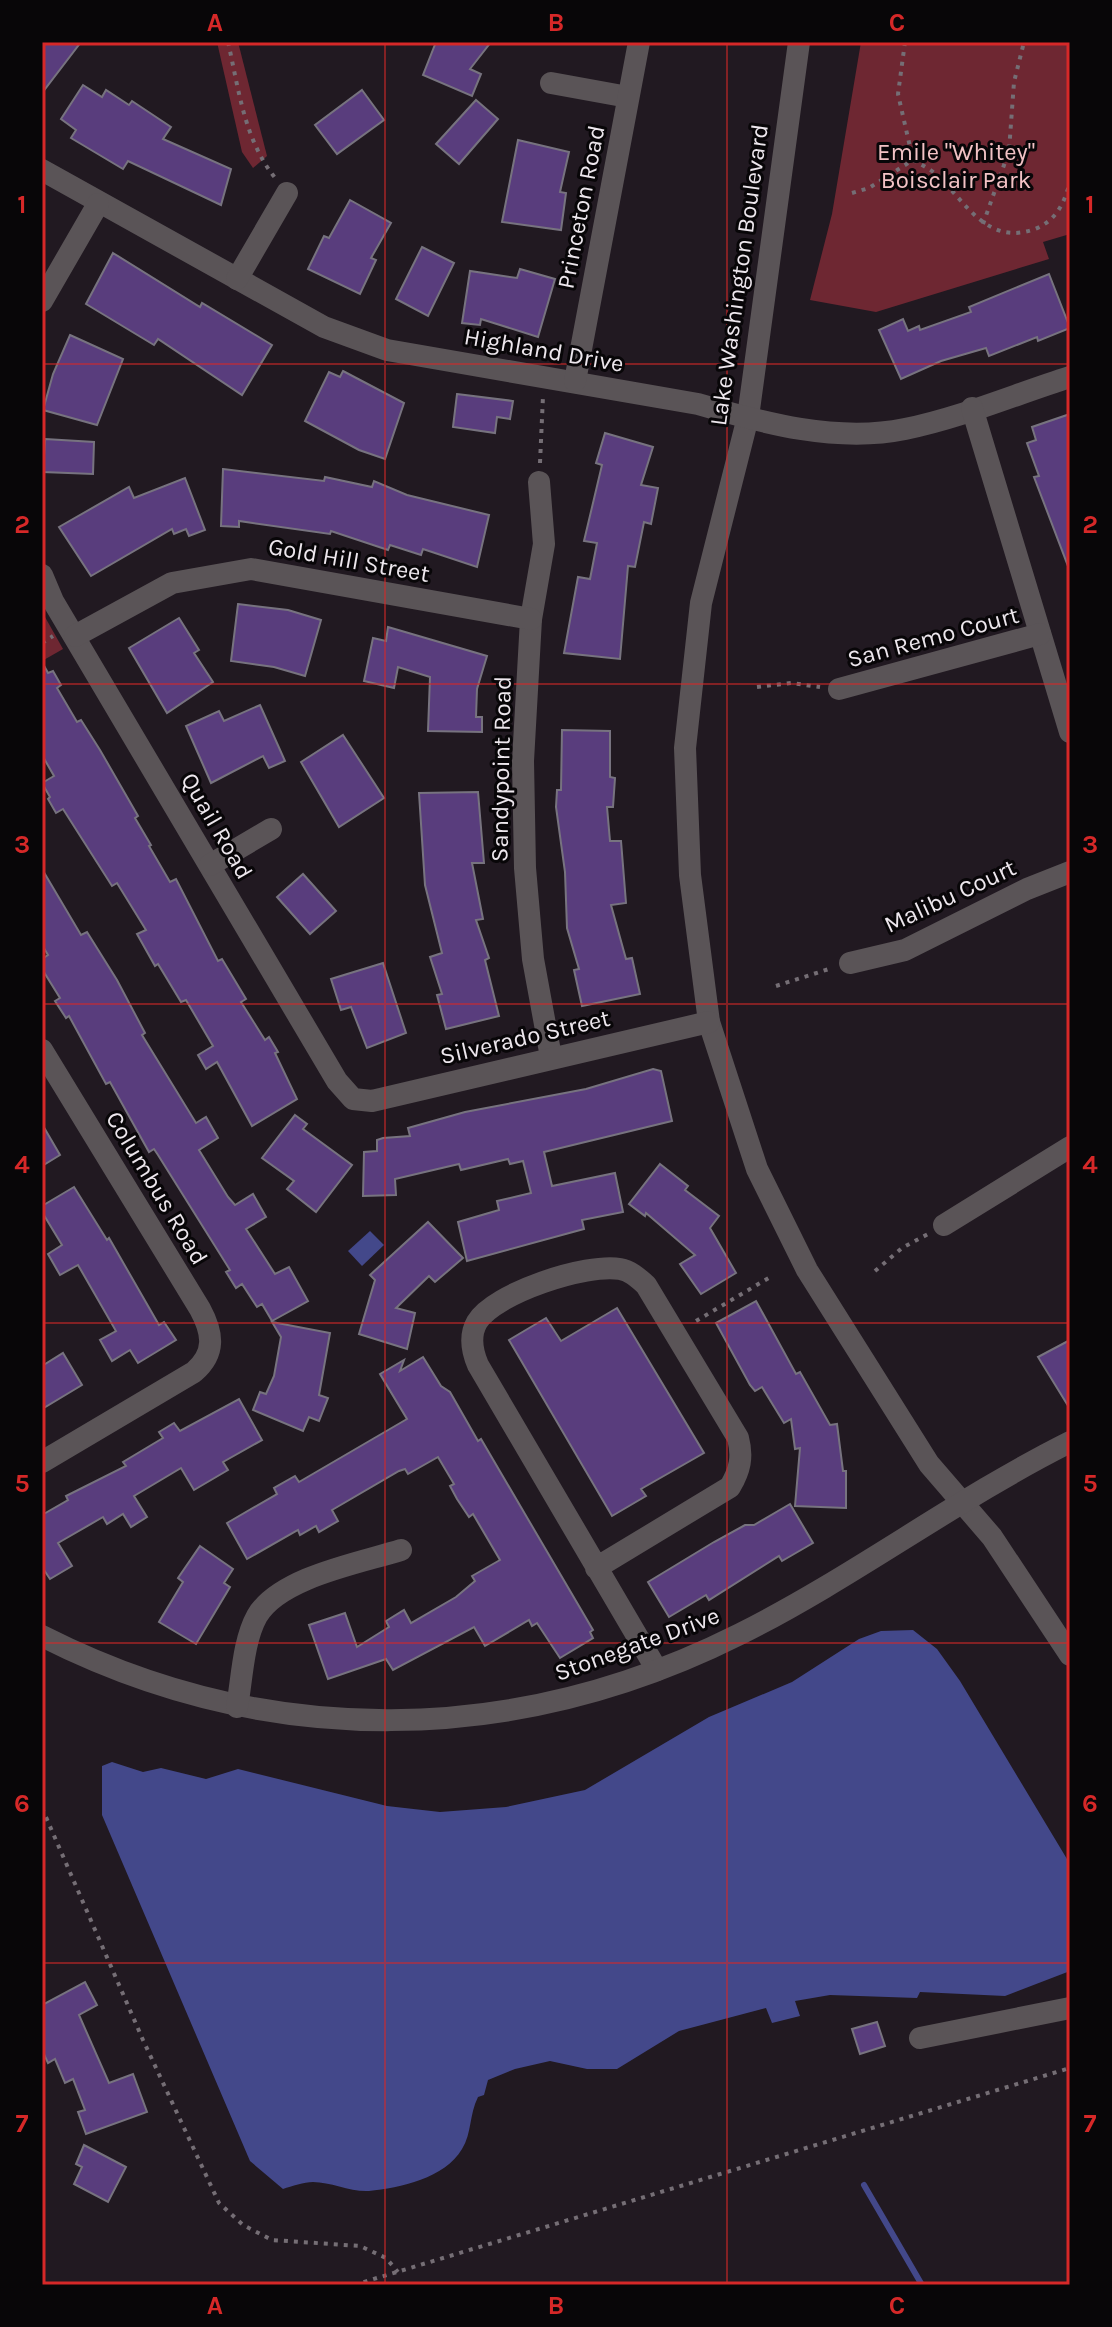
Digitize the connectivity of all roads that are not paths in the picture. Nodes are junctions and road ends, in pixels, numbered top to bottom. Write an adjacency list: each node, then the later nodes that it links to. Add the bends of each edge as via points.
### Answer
1 (639, 42): 4 (street, Princeton Road)
2 (799, 42): 13 (street, Lake Washington Boulevard)
3 (551, 83): 4 (street)
4 (628, 97): 11 (street, Princeton Road)
5 (42, 170): 7 (street, Highland Drive)
6 (287, 193): 8 (street)
7 (98, 204): 8 (street, Highland Drive); 9 (street)
8 (237, 279): 11 (street, Highland Drive, via 324,327 387,350)
9 (42, 301)
10 (1070, 377): 12 (street, Highland Drive)
11 (575, 381): 13 (street, Highland Drive)
12 (972, 408): 13 (street, Highland Drive, via 905,429 866,434 817,431); 17 (street)
13 (748, 417): 25 (street, Lake Washington Boulevard, via 701,603 685,748 690,875)
14 (539, 482): 16 (street, Sandypoint Road, via 544,544)
15 (42, 575): 18 (street, Quail Road)
16 (531, 619): 18 (street, Gold Hill Street, via 251,569 172,583); 27 (street, Sandypoint Road, via 523,761 525,868 533,959)
17 (1040, 634): 19 (street, San Remo Court); 20 (street)
18 (75, 636): 22 (street, Quail Road)
19 (839, 689)
20 (1070, 732)
21 (271, 829): 22 (street)
22 (210, 865): 28 (street, Quail Road, via 337,1081)
23 (1070, 872): 24 (street, Malibu Court, via 905,950)
24 (850, 963)
25 (709, 1022): 27 (street, Silverado Street); 33 (street, Lake Washington Boulevard, via 757,1169 807,1270 929,1464)
26 (42, 1051): 32 (street, Columbus Road, via 208,1323 211,1341 208,1357 194,1372)
27 (551, 1057): 28 (street, Silverado Street, via 372,1101)
28 (353, 1099)
29 (1070, 1147): 30 (street)
30 (944, 1225)
31 (1070, 1442): 33 (street, Stonegate Drive)
32 (42, 1462)
33 (961, 1501): 37 (street, Lake Washington Boulevard, via 992,1537); 38 (street, Stonegate Drive, via 742,1633)
34 (401, 1550): 39 (street, via 298,1584 264,1606 251,1634)
35 (596, 1568): 35 (street, via 478,1365 472,1340 479,1319 516,1293 616,1268 646,1285 742,1452 730,1487); 38 (street)
36 (42, 1636): 39 (street, Stonegate Drive, via 146,1681)
37 (1070, 1655)
38 (657, 1670): 39 (street, Stonegate Drive, via 565,1699 453,1718 361,1721)
39 (237, 1707)
40 (1070, 2008): 41 (street)
41 (920, 2038)

